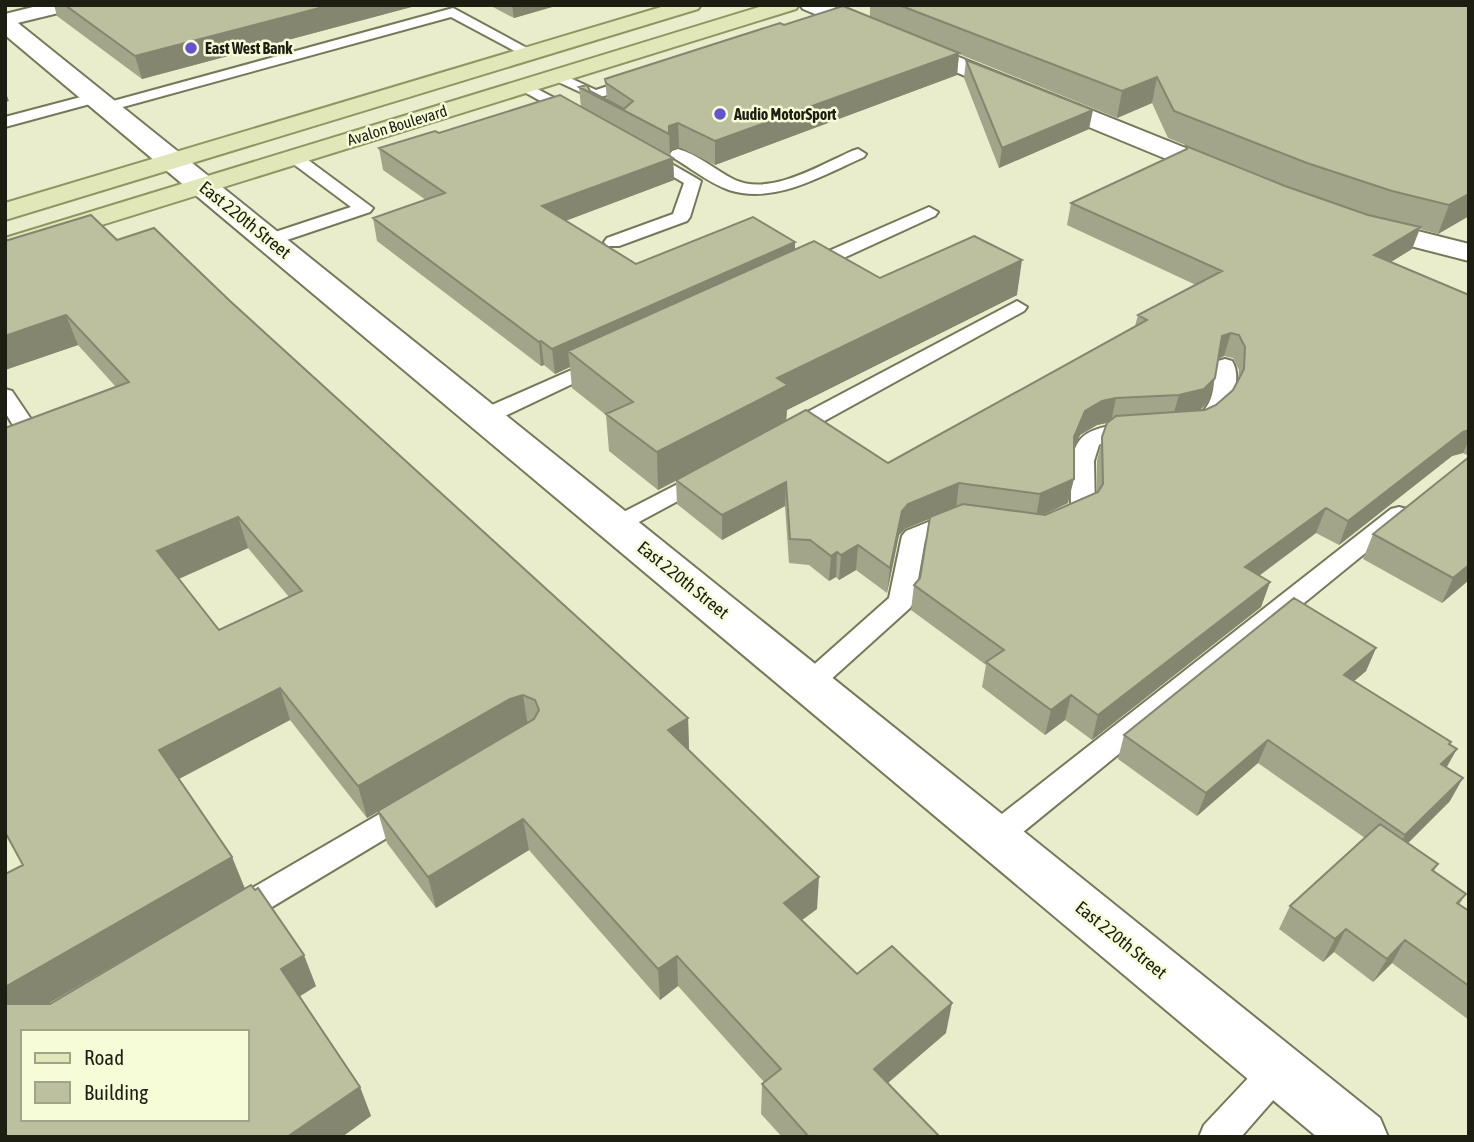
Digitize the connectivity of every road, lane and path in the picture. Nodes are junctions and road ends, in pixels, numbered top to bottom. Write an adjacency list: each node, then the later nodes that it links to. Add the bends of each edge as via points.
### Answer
1 (68, 5): 5 (street)
2 (691, 5): 6 (main road, Avalon Boulevard)
3 (789, 5): 7 (main road, Avalon Boulevard)
4 (810, 5): 16 (street)
5 (5, 22): 10 (street, East 220th Street)
6 (531, 54): 10 (lane, via 453,12); 15 (main road, Avalon Boulevard)
7 (616, 58): 8 (main road, Avalon Boulevard); 11 (lane, via 652,75)
8 (557, 76): 9 (main road, Avalon Boulevard); 11 (lane)
9 (524, 86): 11 (lane); 14 (main road, Avalon Boulevard)
10 (101, 102): 12 (lane); 15 (street, East 220th Street)
11 (593, 108)
12 (5, 122)
13 (858, 154): 22 (lane, via 788,182 751,190 638,141 693,181 681,217)
14 (294, 157): 17 (main road, Avalon Boulevard); 21 (lane, via 364,208)
15 (174, 162): 17 (street, East 220th Street); 18 (main road, Avalon Boulevard)
16 (1250, 184)
17 (203, 186): 21 (street, East 220th Street); 23 (main road, Avalon Boulevard)
18 (5, 212)
19 (929, 212): 25 (lane)
20 (1347, 219): 24 (street)
21 (269, 240): 30 (street, East 220th Street)
22 (613, 242)
23 (5, 247)
24 (1469, 253)
25 (789, 276)
26 (1017, 307): 31 (lane)
27 (624, 353): 30 (lane)
28 (1225, 365): 37 (lane, via 1217,411 1198,425 1105,432 1089,442 1083,461 1083,509)
29 (5, 395): 32 (lane, via 26,428)
30 (484, 417): 36 (street, East 220th Street)
31 (774, 439)
32 (5, 443)
33 (726, 466): 36 (lane)
34 (1418, 498): 40 (lane)
35 (985, 522): 38 (lane, via 957,518 914,536 901,602)
36 (616, 525): 38 (street, East 220th Street)
37 (1040, 529)
38 (809, 684): 40 (street, East 220th Street)
39 (431, 797): 41 (lane)
40 (995, 837): 42 (street, East 220th Street)
41 (216, 925)
42 (1278, 1070): 43 (lane); 44 (street, East 220th Street)
43 (1217, 1137)
44 (1360, 1137)

